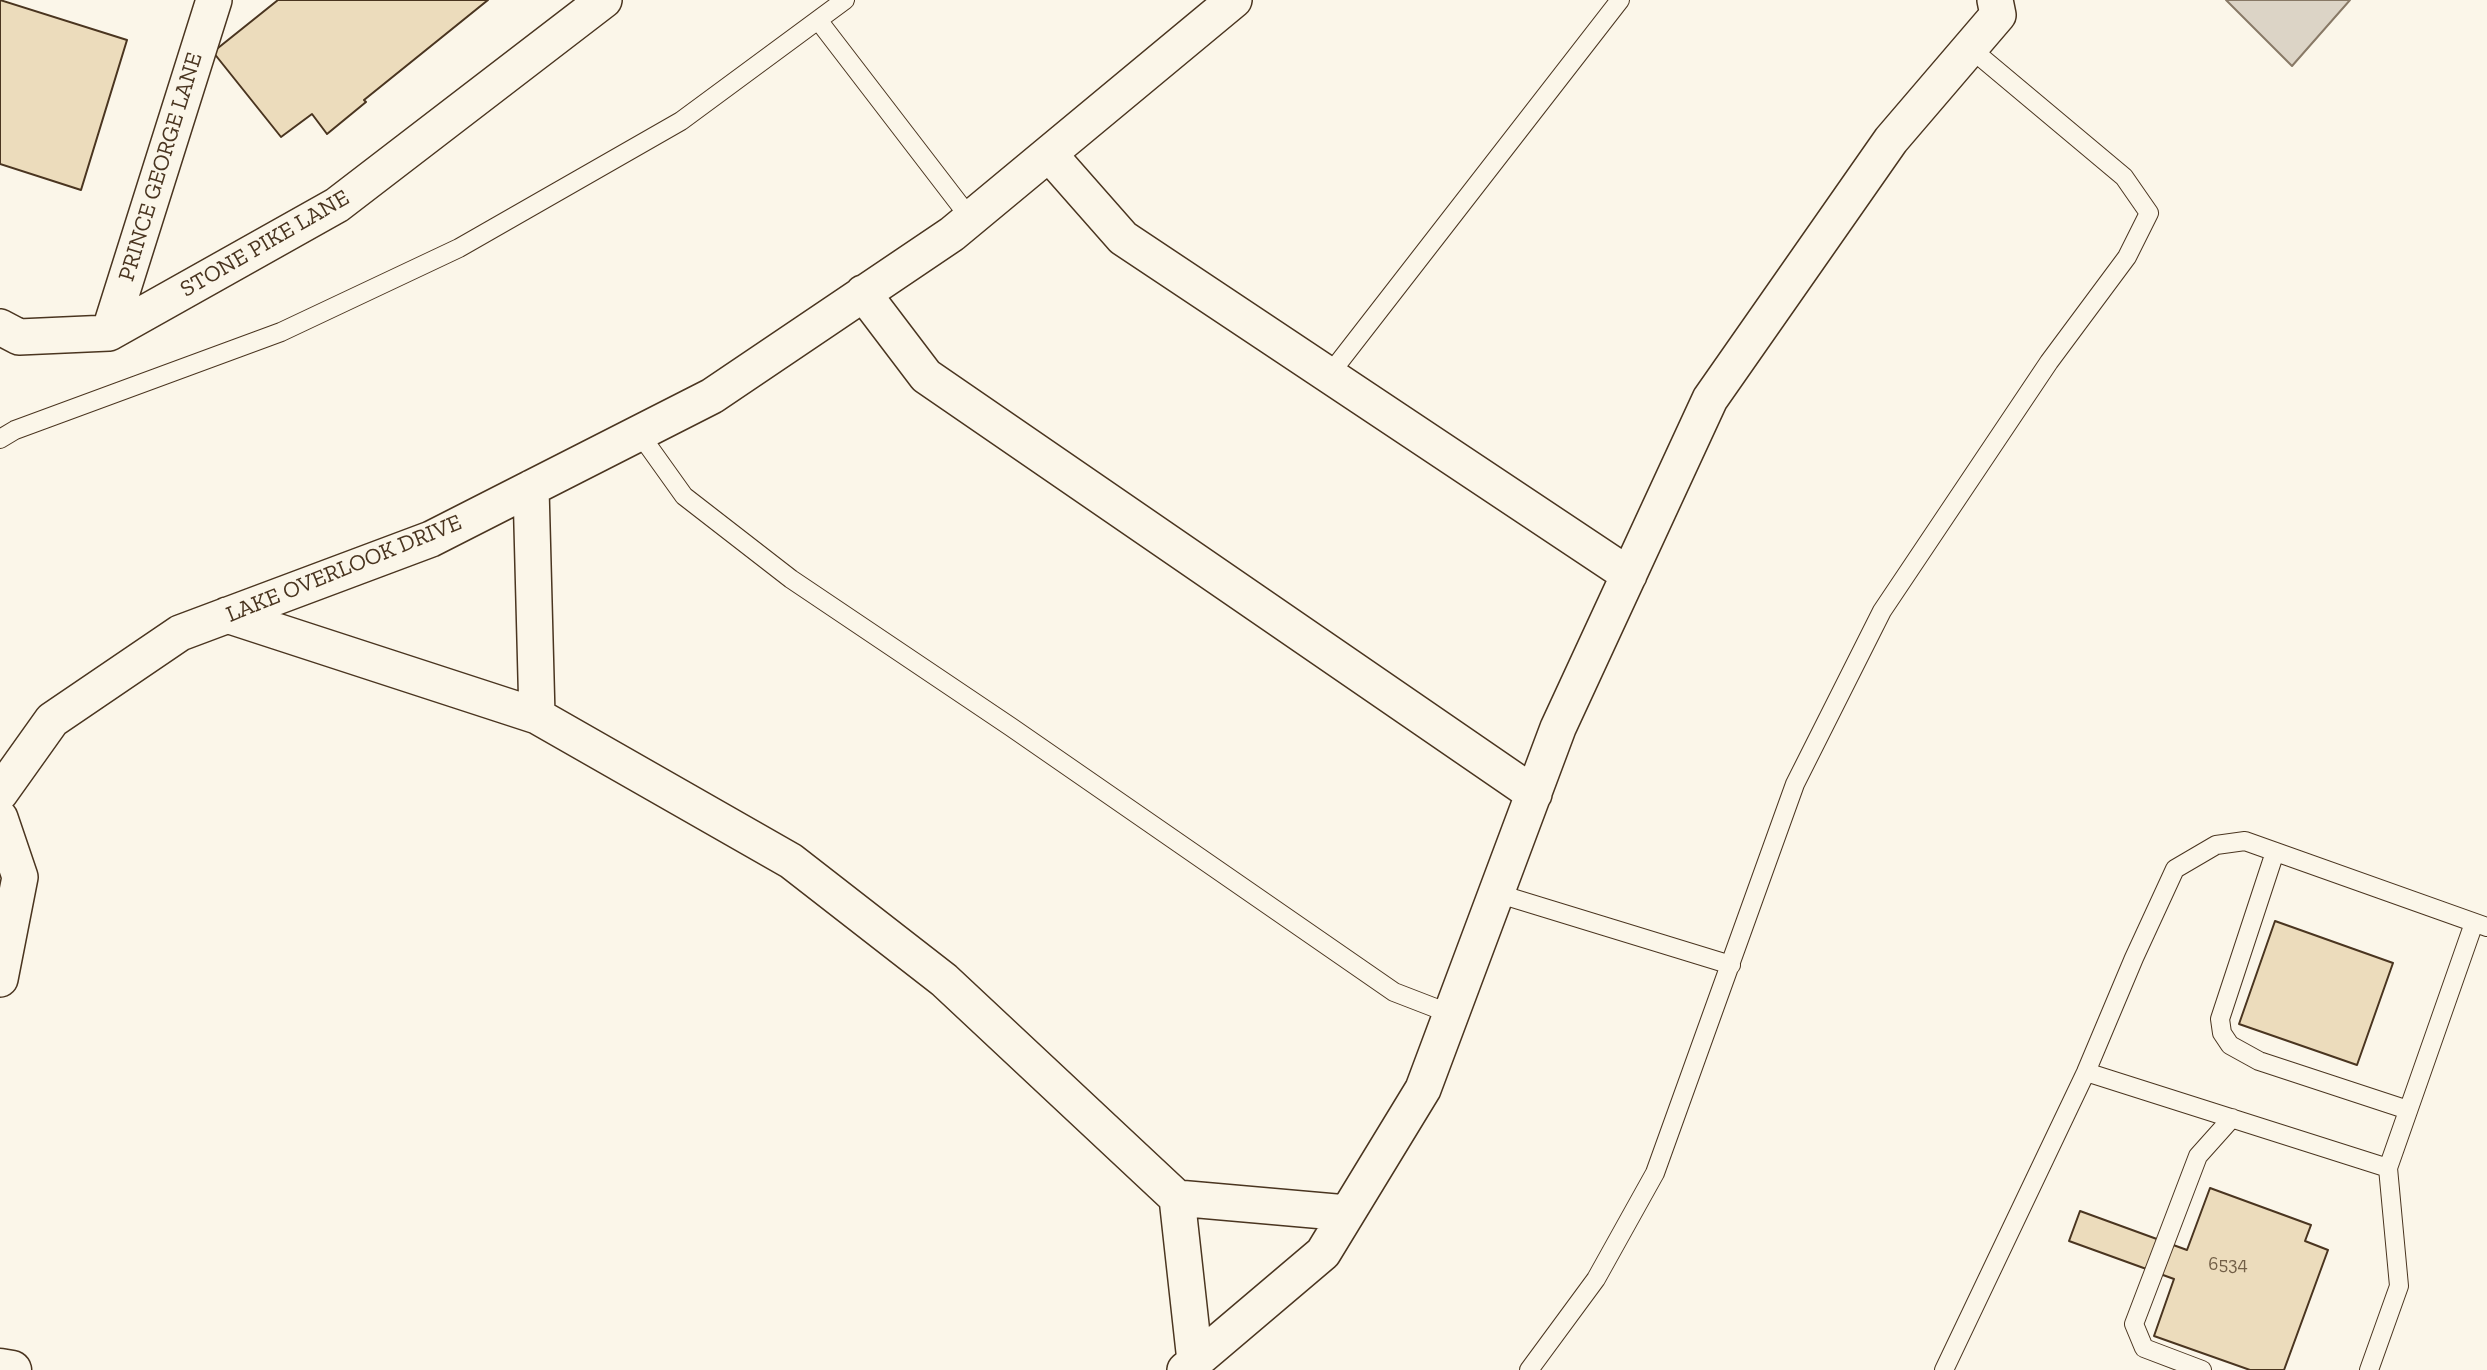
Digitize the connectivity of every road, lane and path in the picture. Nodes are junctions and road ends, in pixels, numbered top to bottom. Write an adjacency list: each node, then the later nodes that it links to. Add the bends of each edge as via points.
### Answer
1 (214, 0): 13 (street, PRINCE GEORGE LANE)
2 (604, 0): 13 (street, STONE PIKE LANE, via 337,205)
3 (845, 0): 7 (lane)
4 (1234, 0): 9 (street, LAKE OVERLOOK DRIVE)
5 (1620, 0): 14 (lane)
6 (1995, 0): 8 (street, via 1998,15)
7 (818, 20): 10 (lane); 16 (lane, via 681,121 459,248 281,332)
8 (1970, 48): 18 (street, via 1891,140 1710,399); 27 (lane, via 2124,177 2148,213 2127,257 2049,362 1882,611 1795,784)
9 (1049, 154): 10 (street, LAKE OVERLOOK DRIVE); 14 (street, via 1123,238)
10 (970, 218): 11 (street, LAKE OVERLOOK DRIVE)
11 (863, 293): 15 (street, LAKE OVERLOOK DRIVE, via 712,396); 22 (street, via 926,376)
12 (0, 327): 13 (street, STONE PIKE LANE, via 19,337)
13 (109, 333)
14 (1329, 375): 18 (street)
15 (639, 433): 17 (street, LAKE OVERLOOK DRIVE); 29 (lane, via 684,496 791,579 1394,992)
16 (0, 439)
17 (531, 488): 19 (street, LAKE OVERLOOK DRIVE, via 431,539); 20 (street)
18 (1629, 575): 22 (street, via 1558,728)
19 (227, 615): 20 (street); 21 (street, LAKE OVERLOOK DRIVE, via 180,633 52,720)
20 (537, 716): 34 (street, via 791,861 944,980)
21 (4, 780)
22 (1534, 794): 25 (street)
23 (0, 818): 28 (street, via 20,877)
24 (2275, 852): 26 (lane); 30 (lane, via 2245,841 2216,845 2175,869); 31 (lane, via 2220,1018 2222,1033 2230,1045 2259,1061)
25 (1496, 893): 27 (lane); 29 (street)
26 (2480, 925): 31 (lane)
27 (1731, 965): 40 (lane, via 1655,1173 1596,1279)
28 (0, 975)
29 (1451, 1014): 35 (street, via 1423,1089)
30 (2086, 1072): 32 (lane); 38 (lane)
31 (2409, 1110): 33 (lane)
32 (2232, 1118): 33 (lane); 41 (lane, via 2197,1156 2134,1324 2144,1348)
33 (2388, 1168): 42 (lane, via 2399,1286)
34 (1177, 1198): 35 (street); 36 (street)
35 (1347, 1213): 36 (street, via 1323,1253)
36 (1190, 1366)
37 (0, 1368): 39 (street)
38 (1948, 1369)
39 (12, 1370)
40 (1529, 1370)
41 (2202, 1370)
42 (2369, 1370)

